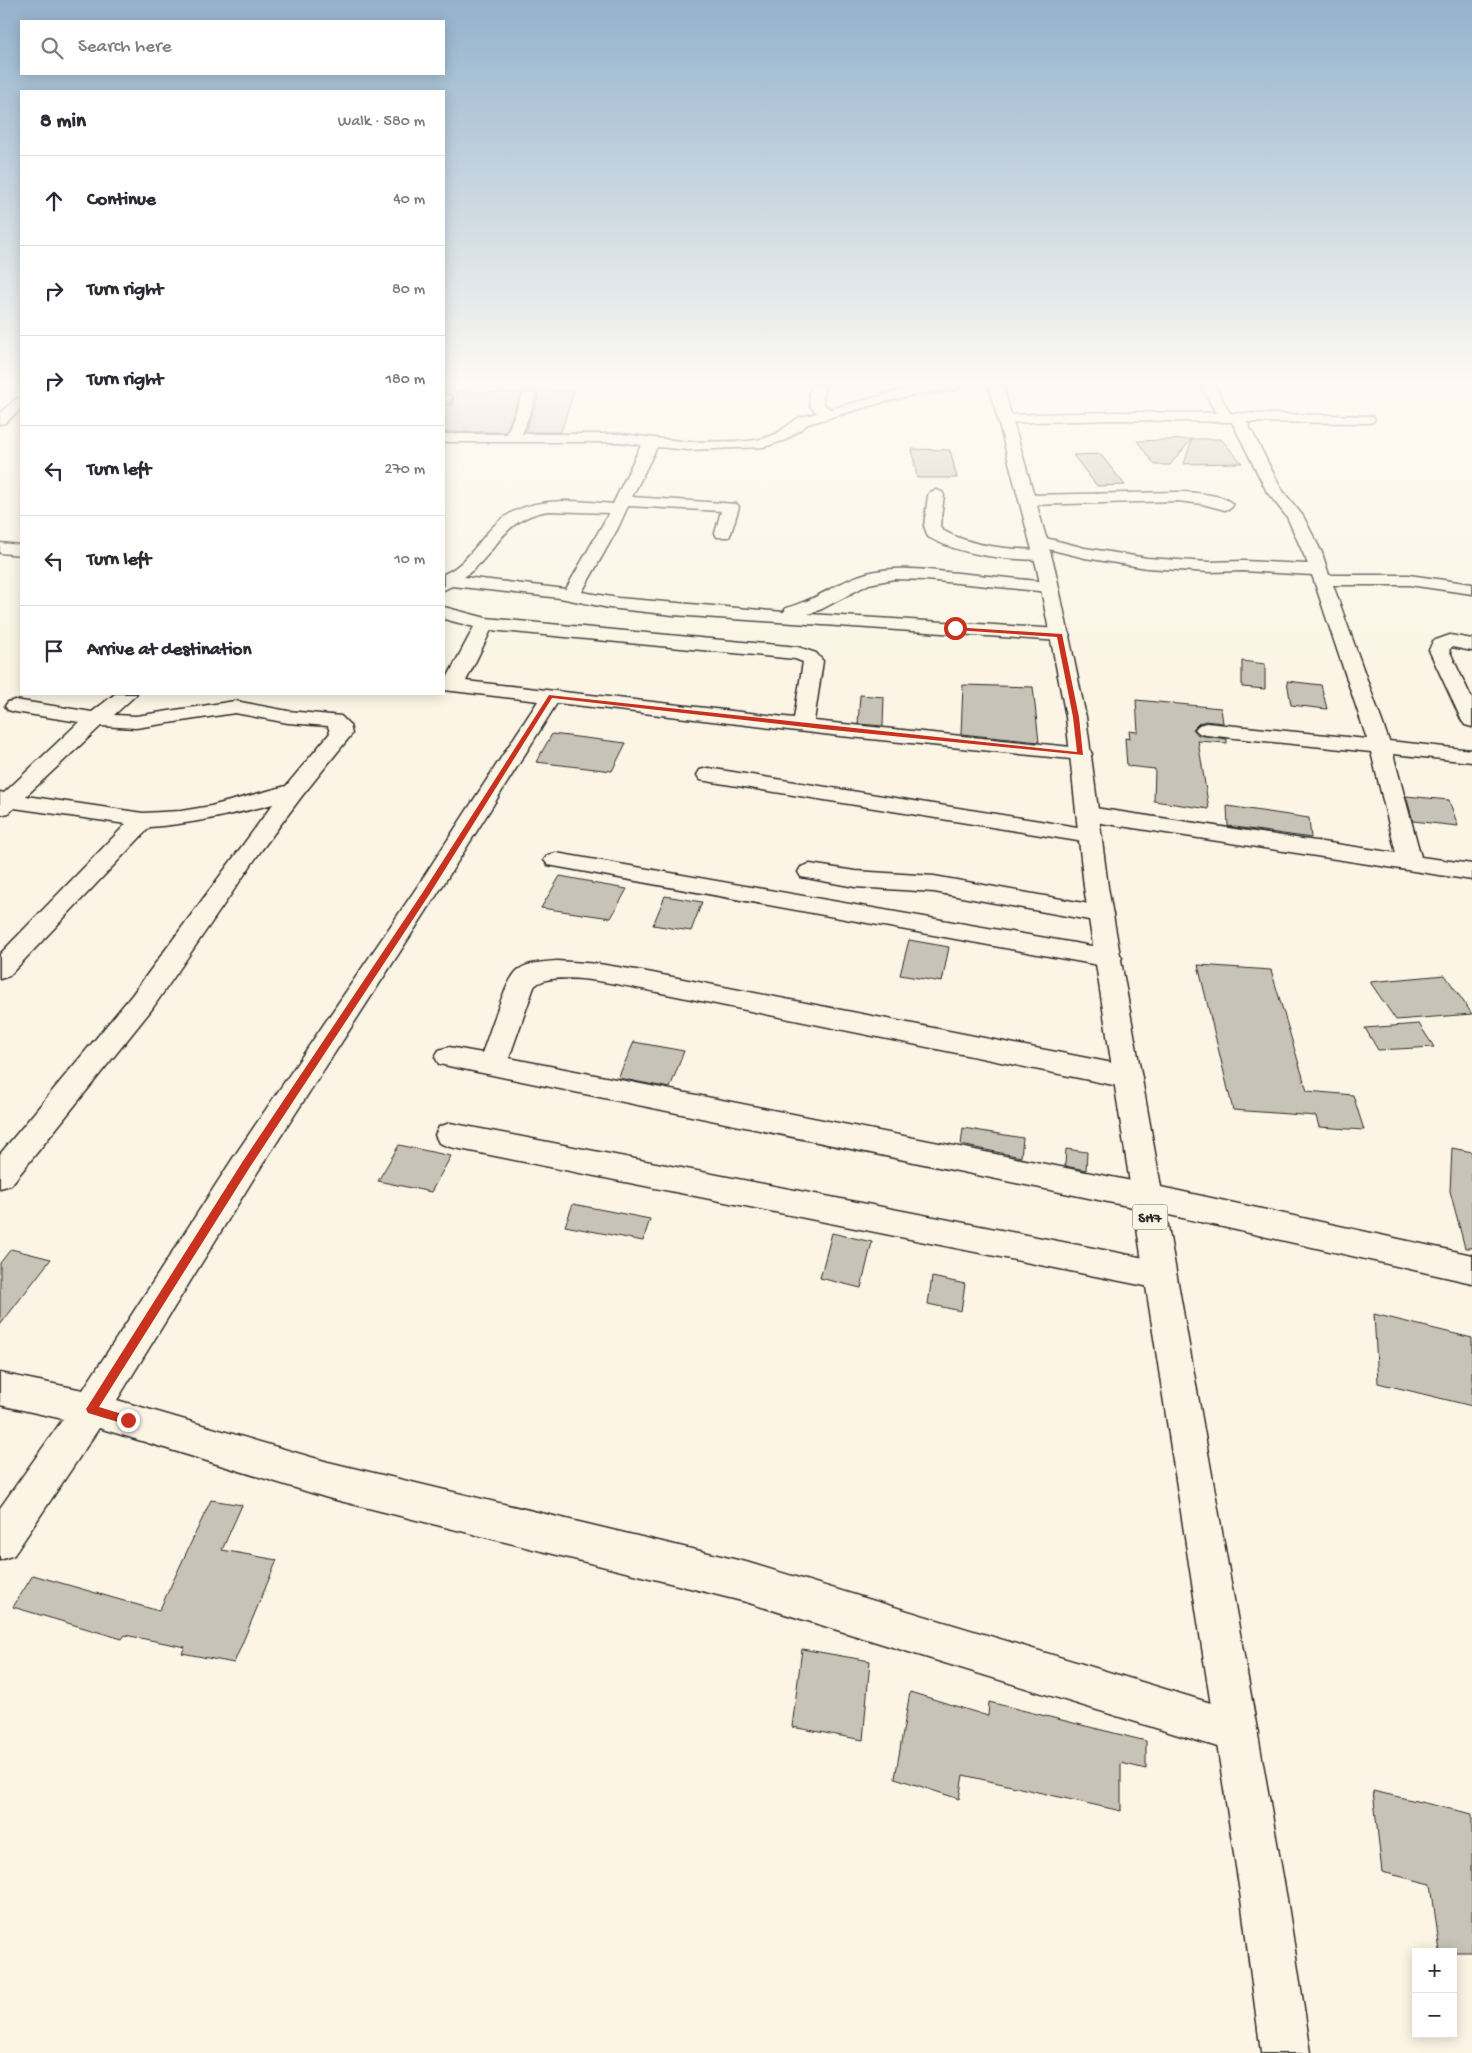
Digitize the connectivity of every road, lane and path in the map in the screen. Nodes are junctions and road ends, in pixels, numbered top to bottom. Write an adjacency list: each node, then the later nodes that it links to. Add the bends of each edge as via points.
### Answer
1 (632, 482): 6 (street)
2 (1023, 482): 5 (street, SH7)
3 (1269, 482): 12 (street, via 1295,516)
4 (936, 495): 10 (street, via 932,526 934,533 942,538 1004,554)
5 (1028, 500): 7 (street, via 1166,497 1196,498); 10 (street, SH7)
6 (622, 505): 8 (street, via 731,507); 13 (street, via 538,508 511,518 473,560); 17 (street)
7 (1225, 505)
8 (723, 534)
9 (0, 548): 11 (street)
10 (1040, 548): 12 (street, via 1147,563 1243,566); 15 (street, SH7)
11 (20, 550)
12 (1321, 575): 16 (street, via 1408,580); 31 (street)
13 (445, 581)
14 (445, 582): 17 (street)
15 (1049, 586): 19 (street, via 894,574 858,582 810,609); 21 (street, SH7)
16 (1472, 589)
17 (571, 595): 19 (street, via 616,604)
18 (445, 613): 20 (street)
19 (769, 617): 21 (street)
20 (484, 624): 23 (street); 29 (street, via 798,653 813,661)
21 (1060, 635): 32 (street, SH7)
22 (1472, 645): 28 (street, via 1450,641 1440,645 1439,650)
23 (449, 684): 25 (street)
24 (126, 695): 27 (street)
25 (551, 696): 29 (street); 55 (street, via 426,894 246,1164)
26 (15, 706): 27 (street)
27 (95, 720): 35 (street, via 136,722 235,707 288,717 334,720 340,725 341,734); 36 (street)
28 (1472, 721)
29 (803, 725): 32 (street)
30 (1206, 730): 31 (street)
31 (1380, 747): 33 (street); 40 (street)
32 (1081, 754): 38 (street, SH7)
33 (1472, 756)
34 (708, 775): 38 (street)
35 (294, 791): 37 (street, via 212,813); 50 (street, via 142,1002)
36 (3, 802): 37 (street)
37 (143, 820): 45 (street)
38 (1089, 825): 40 (street); 43 (street, SH7)
39 (556, 860): 44 (street)
40 (1411, 863): 42 (street)
41 (810, 872): 43 (street, via 855,879 934,884)
42 (1472, 872)
43 (1100, 914): 44 (street, SH7)
44 (1110, 958): 48 (street, SH7)
45 (0, 970)
46 (449, 1057): 47 (street)
47 (492, 1066): 48 (street, via 521,986 528,976 565,969 674,986); 51 (street)
48 (1128, 1077): 51 (street, SH7)
49 (450, 1135): 53 (street)
50 (0, 1176)
51 (1147, 1197): 52 (street); 53 (street, SH7)
52 (1472, 1269)
53 (1160, 1275): 57 (street, SH7)
54 (0, 1389): 55 (street)
55 (91, 1409): 56 (street); 57 (street, via 328,1480 746,1582)
56 (0, 1541)
57 (1237, 1732): 58 (street, SH7)
58 (1286, 2053)

